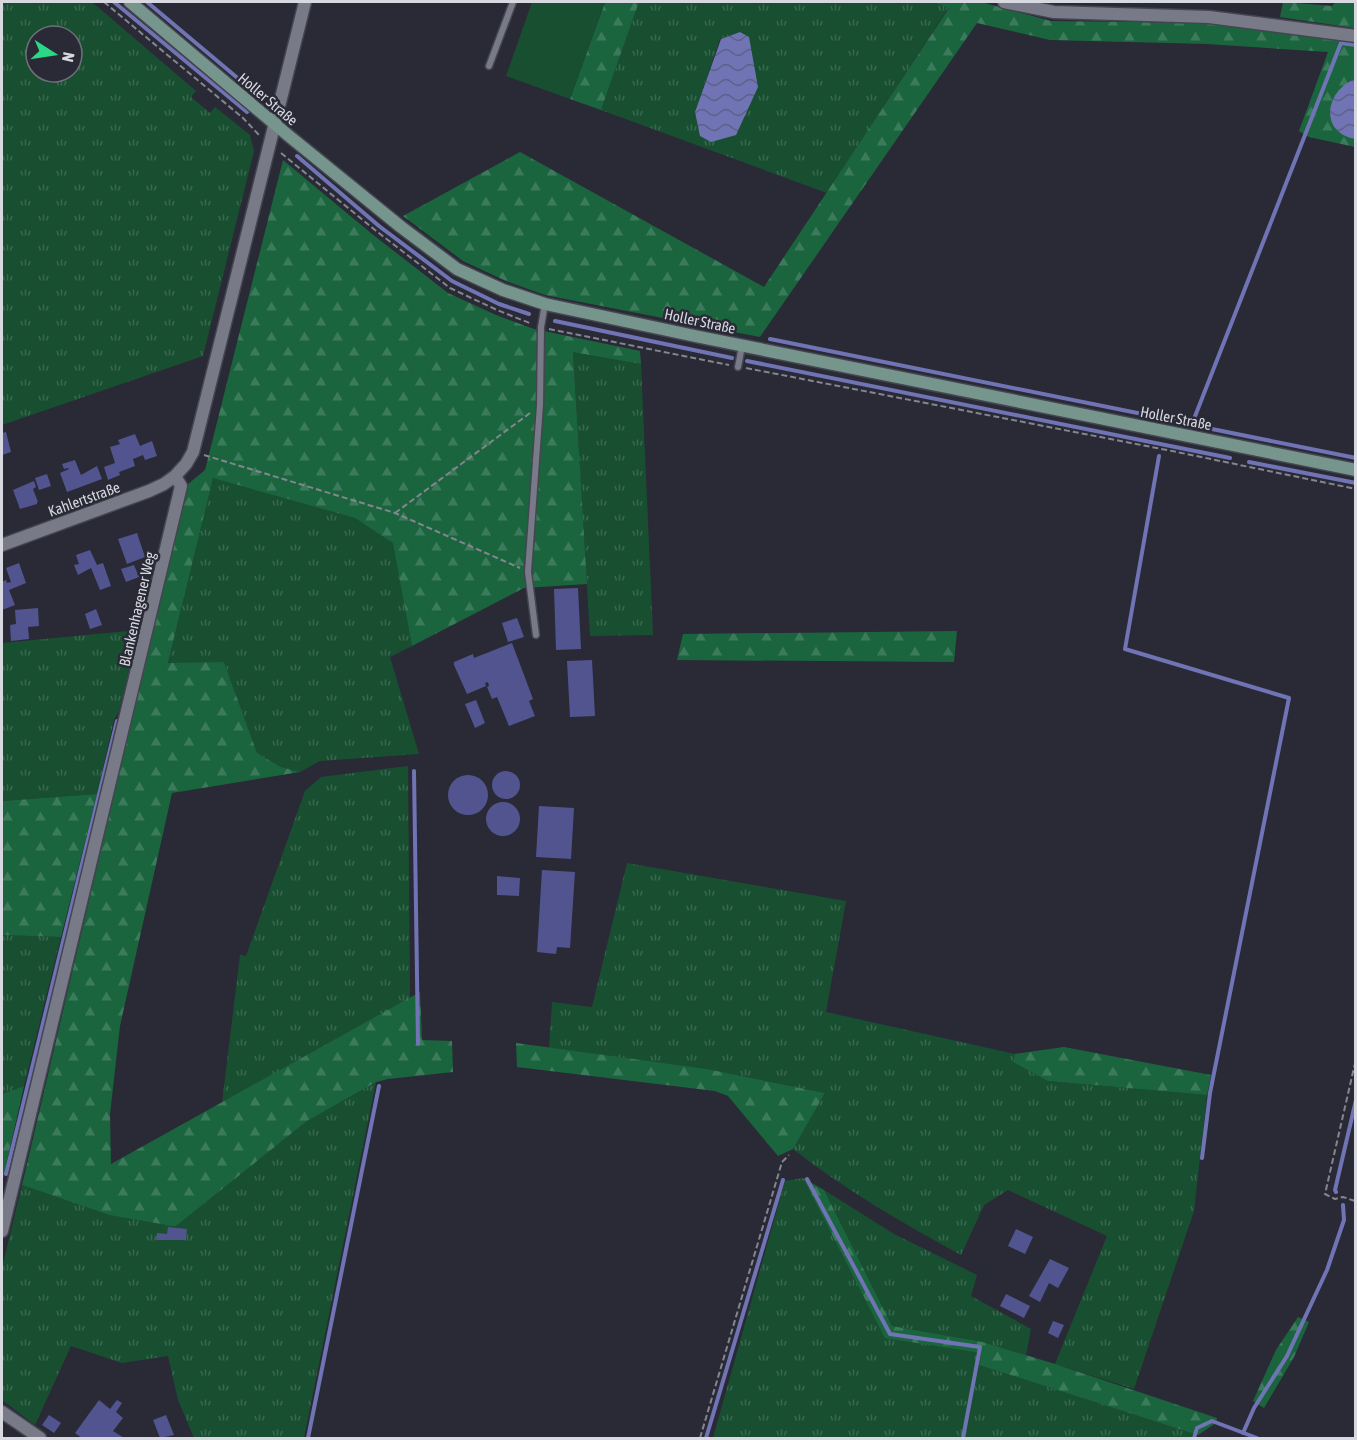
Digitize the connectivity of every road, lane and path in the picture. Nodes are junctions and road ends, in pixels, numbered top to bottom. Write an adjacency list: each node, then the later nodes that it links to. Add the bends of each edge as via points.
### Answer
1 (104, 2): 9 (path)
2 (130, 2): 8 (street, Holler Straße)
3 (305, 2): 8 (street)
4 (513, 2): 7 (lane)
5 (1004, 2): 6 (street, via 1054,12 1209,17)
6 (1356, 36)
7 (489, 66)
8 (275, 124): 9 (street); 10 (street, Holler Straße, via 457,269)
9 (270, 144): 16 (street, via 192,452)
10 (545, 304): 11 (street, Holler Straße); 13 (lane)
11 (742, 345): 12 (lane); 15 (street, Holler Straße)
12 (738, 367)
13 (540, 405): 17 (path); 19 (lane)
14 (202, 461): 17 (path, via 203,455)
15 (1356, 470)
16 (175, 476): 18 (street, Kahlertstraße, via 149,491); 24 (street, Blankenhagener Weg, via 182,486)
17 (395, 513): 19 (path)
18 (2, 545)
19 (528, 572): 20 (lane)
20 (536, 635)
21 (1356, 1059): 23 (path, via 1325,1194)
22 (789, 1155): 27 (path, via 782,1162)
23 (1355, 1201)
24 (2, 1231)
25 (2, 1412): 26 (street)
26 (40, 1438)
27 (700, 1438)

